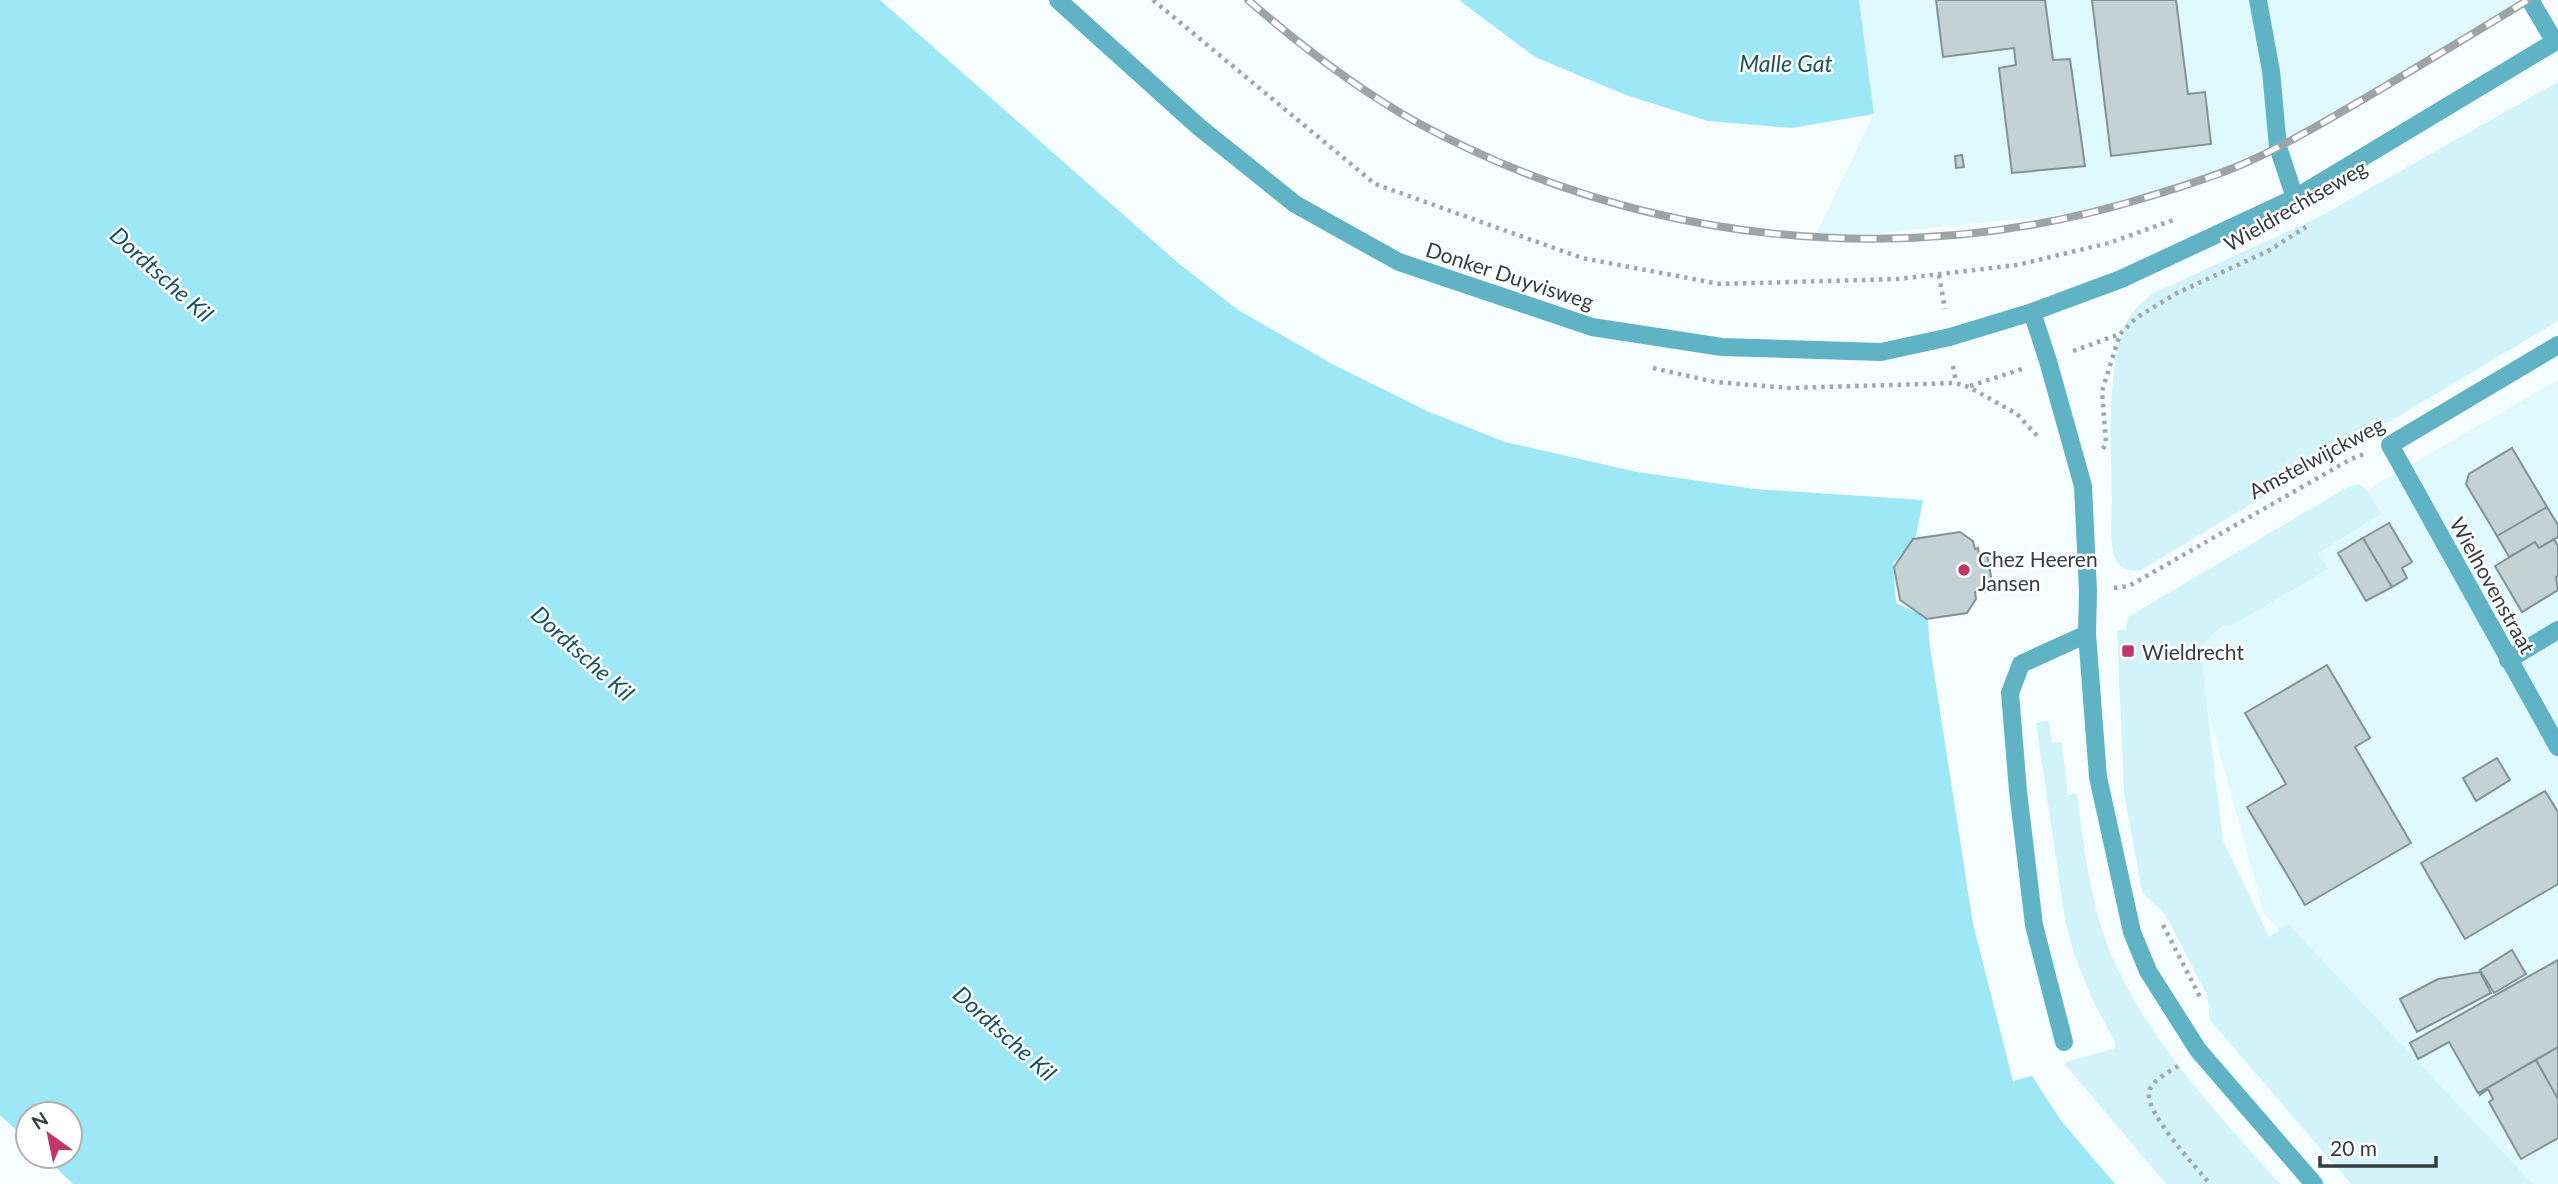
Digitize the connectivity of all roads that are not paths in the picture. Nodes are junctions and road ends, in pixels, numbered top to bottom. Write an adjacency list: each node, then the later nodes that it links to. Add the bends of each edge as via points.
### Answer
1 (1058, 0): 6 (street, Donker Duyvisweg, via 1199,127 1295,204 1399,262 1592,327 1722,347 1881,352)
2 (2258, 0): 5 (street, via 2278,147)
3 (2530, 0): 4 (street)
4 (2556, 41): 5 (street, Wieldrechtseweg)
5 (2295, 198): 6 (street, Wieldrechtseweg, via 2122,279)
6 (2032, 312): 10 (street, via 2082,486)
7 (2558, 345): 8 (street, Amstelwijckweg)
8 (2390, 445): 11 (street, Wielhovenstraat)
9 (2558, 630): 11 (street)
10 (2087, 634): 13 (street, via 2021,664 2010,692 2034,925); 14 (street, via 2098,776 2132,932 2148,971 2198,1050)
11 (2508, 660): 12 (street, Wielhovenstraat)
12 (2558, 747)
13 (2064, 1042)
14 (2314, 1184)

